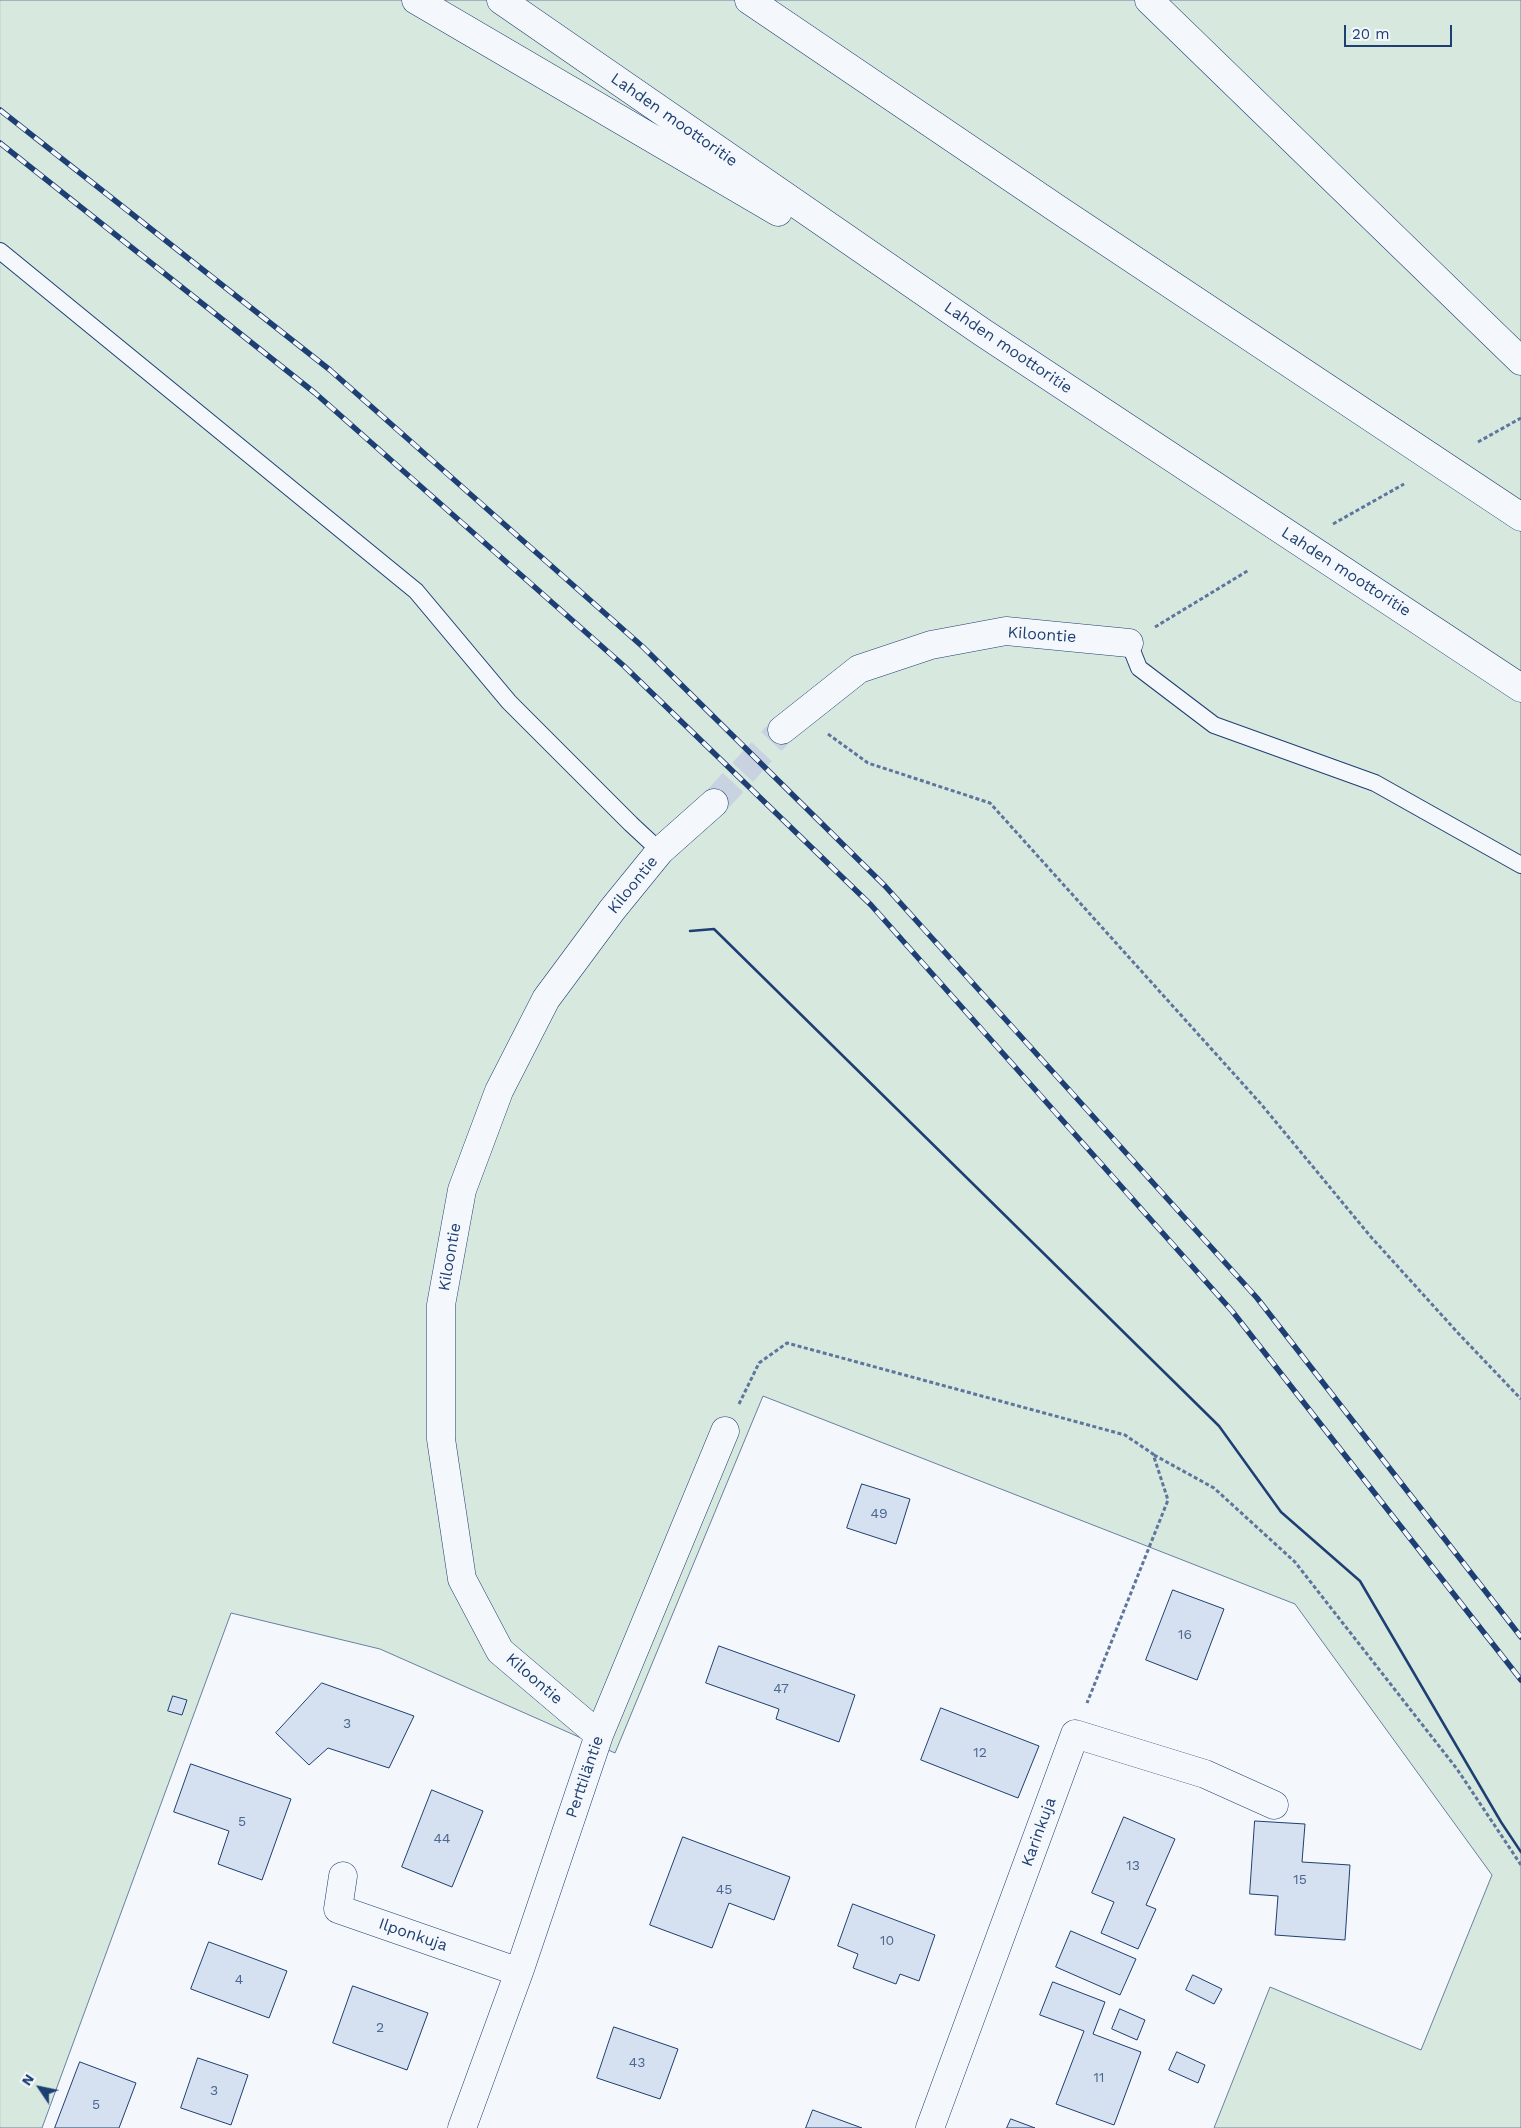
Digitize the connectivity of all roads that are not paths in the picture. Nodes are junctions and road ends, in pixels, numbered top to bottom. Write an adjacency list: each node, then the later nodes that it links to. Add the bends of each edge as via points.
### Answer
1 (416, 0): 6 (main road)
2 (501, 0): 6 (main road, Lahden moottoritie)
3 (748, 0): 8 (main road)
4 (1149, 0): 7 (main road)
5 (0, 251): 13 (lane, via 416,591 509,702)
6 (982, 332): 10 (main road, Lahden moottoritie)
7 (1521, 361)
8 (1521, 517)
9 (1129, 643): 11 (main road, Kiloontie, via 1006,631 931,646 859,669); 14 (lane, via 1139,668 1214,725 1375,783)
10 (1521, 688)
11 (792, 722)
12 (714, 803): 13 (main road, Kiloontie)
13 (660, 851): 16 (main road, Kiloontie, via 546,999 499,1091 462,1190 441,1305 441,1439 462,1579 500,1651)
14 (1521, 865)
15 (725, 1431): 16 (main road, Perttiläntie)
16 (599, 1735): 19 (main road, Perttiläntie)
17 (1274, 1805): 21 (main road, Karinkuja, via 1205,1774 1076,1734)
18 (343, 1876): 19 (main road, Ilponkuja, via 338,1909)
19 (520, 1972): 20 (main road, Perttiläntie)
20 (462, 2128)
21 (930, 2128)

